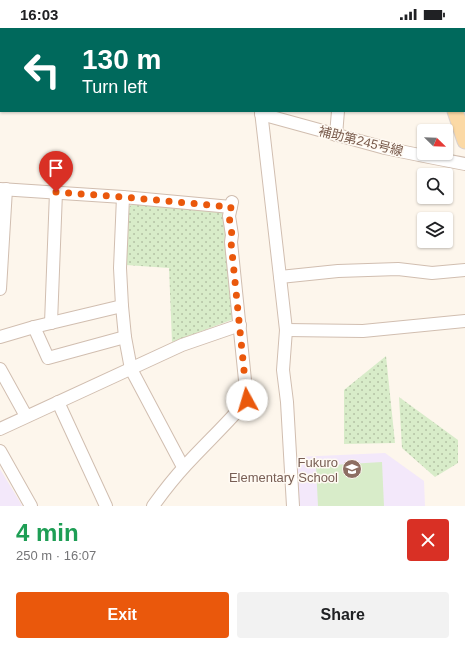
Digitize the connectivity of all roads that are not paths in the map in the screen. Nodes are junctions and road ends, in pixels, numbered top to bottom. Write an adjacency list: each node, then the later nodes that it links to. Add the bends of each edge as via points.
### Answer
1 (338, 112): 4 (street)
2 (455, 112): 5 (main road)
3 (260, 114): 4 (street, 補助第245号線); 11 (street)
4 (336, 135): 6 (street, 補助第245号線)
5 (465, 141)
6 (465, 164)
7 (3, 189): 8 (street); 12 (street)
8 (56, 192): 9 (street); 15 (street)
9 (123, 197): 13 (street, via 120,268); 16 (street, via 232,204 229,216)
10 (465, 270): 11 (street, via 432,273 398,269 338,271)
11 (280, 277): 18 (street)
12 (0, 289)
13 (122, 306): 15 (street); 19 (street)
14 (465, 321): 18 (street, via 363,332)
15 (51, 323): 17 (street)
16 (240, 325): 22 (street, via 182,345); 27 (street, via 247,400)
17 (34, 327): 19 (street, via 48,358); 20 (street)
18 (286, 330): 31 (street, via 283,370)
19 (125, 336): 22 (street)
20 (0, 337)
21 (0, 369): 24 (street)
22 (132, 369): 23 (street); 27 (street)
23 (58, 402): 24 (street); 29 (street)
24 (26, 416): 25 (street)
25 (0, 429)
26 (0, 451): 28 (street)
27 (183, 467): 30 (street)
28 (31, 506)
29 (106, 506)
30 (153, 506)
31 (293, 506)

